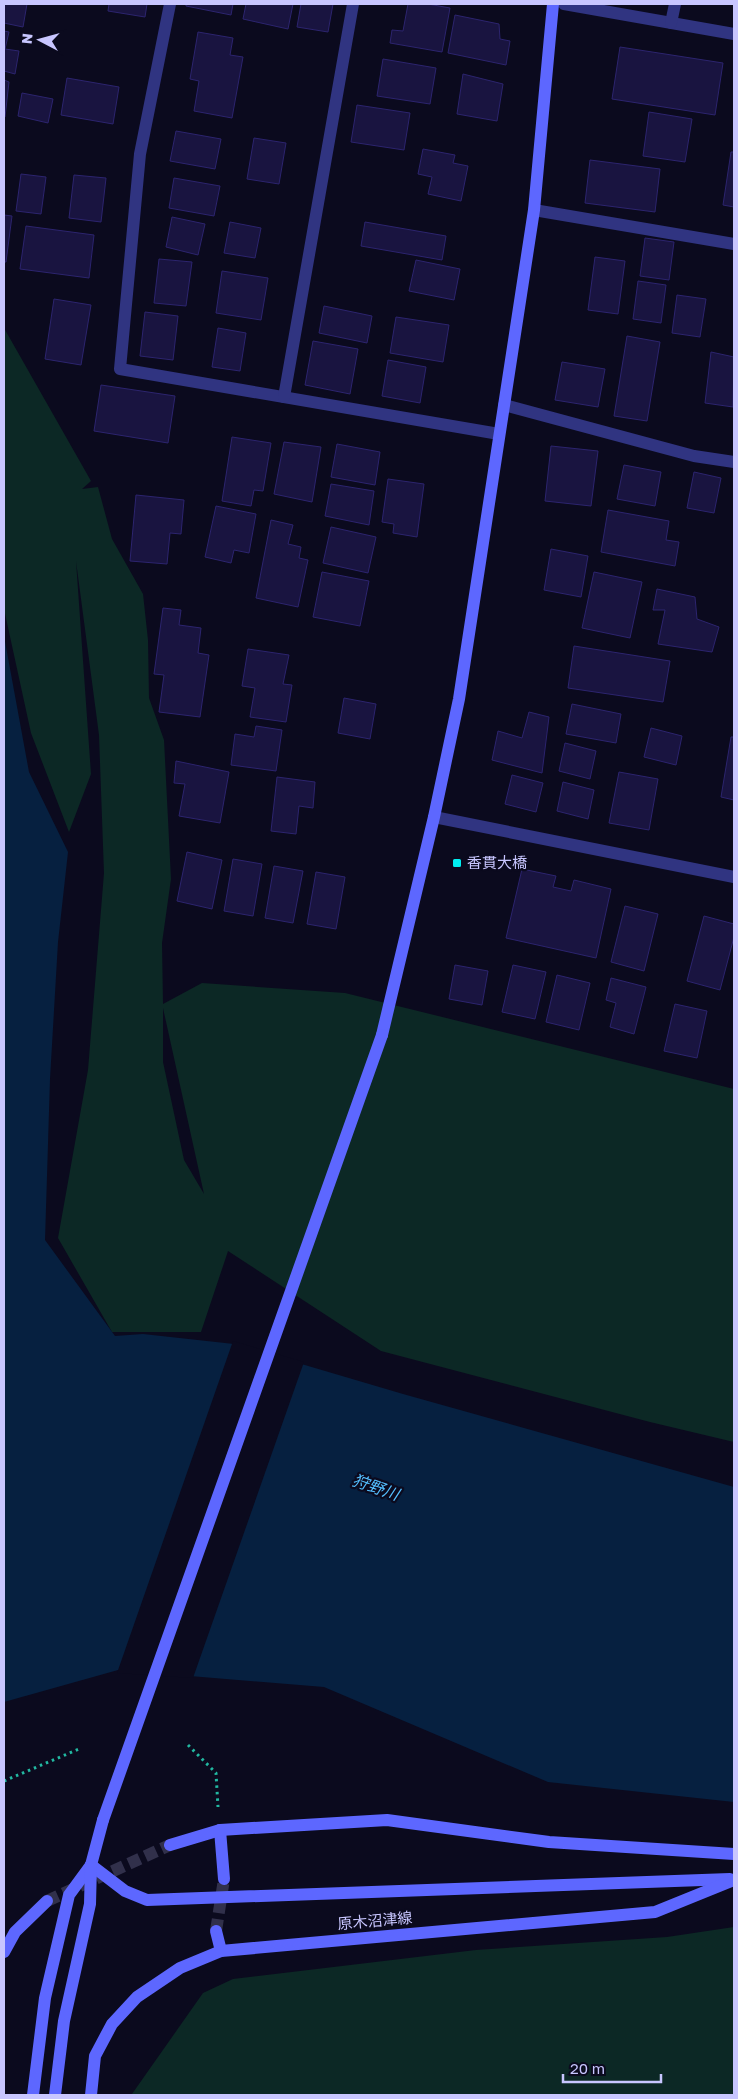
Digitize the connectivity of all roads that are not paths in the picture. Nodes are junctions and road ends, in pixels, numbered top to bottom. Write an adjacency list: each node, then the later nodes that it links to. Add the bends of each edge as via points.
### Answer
1 (170, 4): 10 (street, via 140,154 120,369)
2 (353, 4): 10 (street)
3 (553, 4): 8 (main road)
4 (564, 4): 6 (street)
5 (675, 4): 6 (street)
6 (671, 23): 7 (street)
7 (734, 34)
8 (534, 210): 9 (street); 11 (main road)
9 (734, 244)
10 (284, 397): 12 (street)
11 (504, 405): 12 (main road); 13 (street, via 694,456)
12 (500, 434): 14 (main road, via 459,699)
13 (734, 462)
14 (434, 817): 15 (street); 19 (main road, bridge, via 382,1035 103,1820)
15 (734, 877)
16 (220, 1830): 17 (main road); 18 (main road, via 387,1820 549,1842); 20 (main road)
17 (170, 1845)
18 (734, 1854)
19 (91, 1864): 21 (main road, 原木沼津線, via 125,1891 147,1900); 26 (main road, via 69,1895 45,1998); 27 (main road, via 90,1904 64,2021)
20 (224, 1879)
21 (734, 1879): 25 (main road, 原木沼津線, via 655,1912)
22 (47, 1901): 24 (main road, via 15,1932)
23 (216, 1930): 25 (main road)
24 (4, 1952)
25 (221, 1952): 28 (main road, 原木沼津線, via 180,1968 137,1997 112,2024 95,2056)
26 (33, 2095)
27 (56, 2095)
28 (91, 2095)

